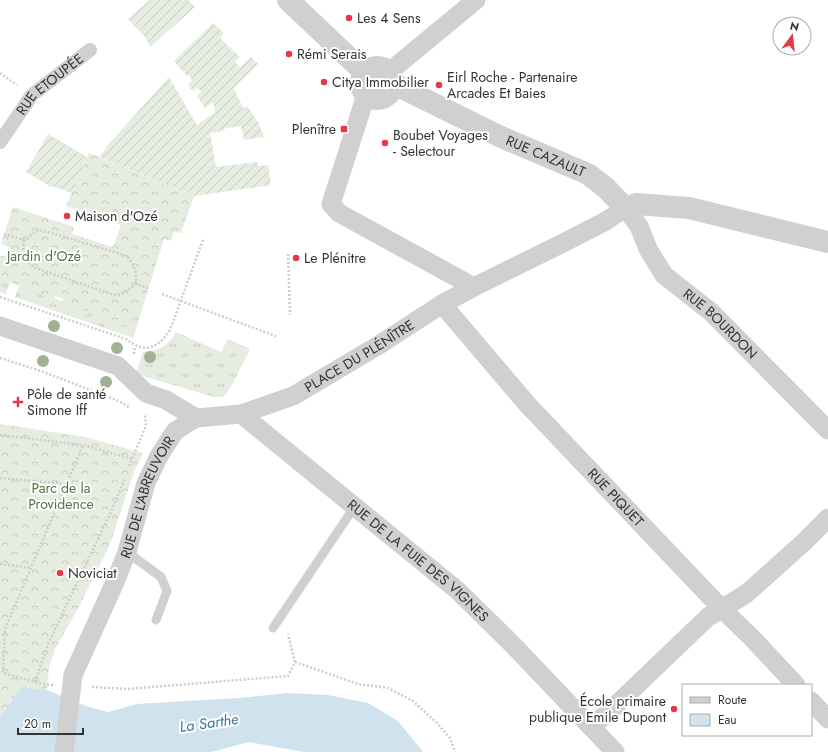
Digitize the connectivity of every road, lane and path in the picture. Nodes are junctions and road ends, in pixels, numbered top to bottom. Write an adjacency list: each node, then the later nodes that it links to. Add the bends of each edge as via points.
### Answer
1 (288, 0): 4 (street)
2 (476, 0): 5 (street)
3 (90, 50): 7 (street, RUE ETOUPÉE, via 32,96)
4 (364, 72): 5 (street, via 374,66 385,68); 6 (street, via 361,86)
5 (392, 78): 6 (street, via 390,93 386,97 376,99); 8 (street, RUE CAZAULT, via 499,136 588,174)
6 (366, 95): 15 (street, via 331,204 339,212)
7 (0, 142)
8 (625, 208): 12 (street, via 636,204 689,208); 15 (street, PLACE DU PLÉNÎTRE, via 572,239); 29 (street, RUE BOURDON, via 639,226 648,249 664,276 711,312)
9 (4, 234): 10 (path)
10 (24, 240): 14 (path, via 38,230 52,232 127,256 134,264); 14 (path, via 22,252 34,267 114,295 122,294)
11 (203, 240): 19 (path)
12 (828, 242)
13 (288, 254): 21 (path)
14 (136, 284): 16 (path)
15 (474, 287): 20 (street, PLACE DU PLÉNÎTRE)
16 (148, 288)
17 (162, 294): 19 (path)
18 (0, 297): 19 (path, via 126,339 141,348 150,347 163,340 170,330)
19 (181, 300): 23 (path)
20 (442, 304): 27 (street, PLACE DU PLÉNÎTRE, via 293,396); 42 (street, RUE PIQUET, via 527,404)
21 (290, 315)
22 (0, 326): 28 (street, via 118,366 146,393 166,400)
23 (278, 337)
24 (0, 358): 25 (path, via 119,401)
25 (132, 409)
26 (138, 413): 32 (path, via 144,416 146,426)
27 (241, 414): 28 (street); 37 (street, RUE DE LA FUIE DES VIGNES)
28 (196, 418): 39 (street, RUE DE L'ABREUVOIR, via 175,432 159,456 146,483)
29 (828, 430)
30 (0, 435): 31 (path)
31 (83, 445): 32 (path); 36 (path)
32 (132, 459): 33 (path)
33 (128, 468)
34 (126, 476): 47 (path, via 48,644)
35 (0, 478): 36 (path)
36 (67, 484): 41 (path)
37 (355, 506): 44 (lane); 53 (street, RUE DE LA FUIE DES VIGNES, via 457,590)
38 (828, 518): 42 (street, via 804,543 746,594)
39 (127, 552): 43 (lane, via 161,577 167,591); 54 (street, RUE DE L'ABREUVOIR, bridge, via 73,675)
40 (0, 564): 41 (path)
41 (31, 568): 46 (path, via 5,629)
42 (722, 609): 49 (street, RUE PIQUET); 53 (street, via 708,617)
43 (156, 620)
44 (273, 628): 45 (path, via 287,630)
45 (295, 662): 50 (path, via 288,676 127,689); 55 (path, via 358,684 388,688 413,701 450,738)
46 (1, 675): 47 (path)
47 (35, 682): 48 (path)
48 (53, 684)
49 (795, 684)
50 (86, 687)
51 (812, 702): 52 (street)
52 (828, 719)
53 (591, 727): 56 (street, RUE DE LA FUIE DES VIGNES)
54 (64, 752)
55 (455, 752)
56 (615, 752)

